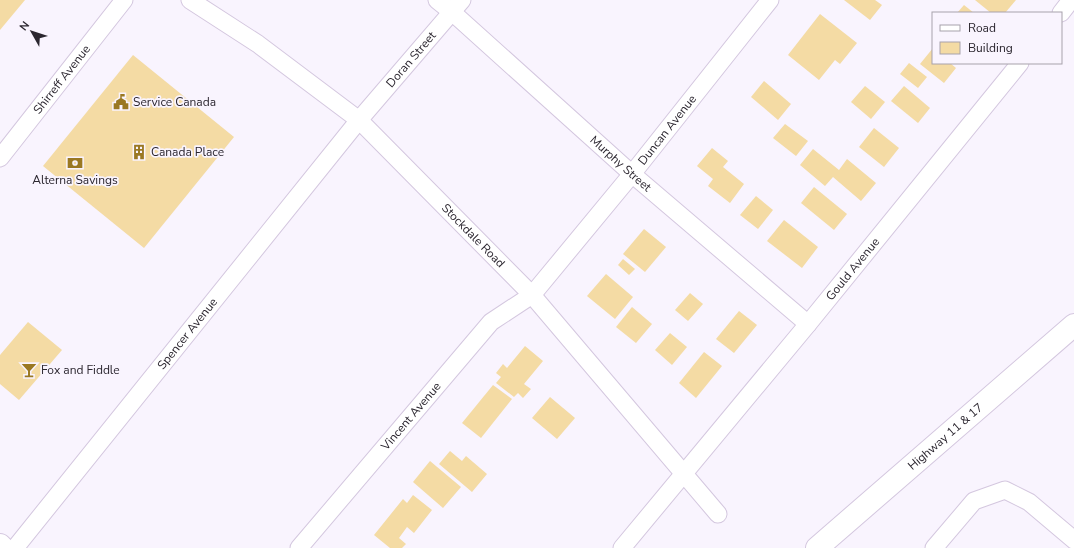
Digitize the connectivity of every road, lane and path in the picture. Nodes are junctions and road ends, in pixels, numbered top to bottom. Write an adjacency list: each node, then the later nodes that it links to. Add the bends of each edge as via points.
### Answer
1 (124, 0): 10 (street, Shirreff Avenue)
2 (190, 0): 9 (street, Stockdale Road, via 258,44)
3 (437, 0): 6 (street, Murphy Street)
4 (770, 0): 11 (street, Duncan Avenue)
5 (1071, 0): 7 (street)
6 (457, 6): 9 (street, Doran Street); 11 (street, Murphy Street)
7 (1062, 12)
8 (1019, 64): 13 (street, Gould Avenue)
9 (359, 120): 12 (street, Stockdale Road); 20 (street, Spencer Avenue)
10 (0, 158)
11 (632, 174): 12 (street, Duncan Avenue); 13 (street, Murphy Street)
12 (532, 295): 15 (street, Stockdale Road); 21 (street, Vincent Avenue, via 491,322)
13 (808, 324): 15 (street, Gould Avenue)
14 (1074, 325): 23 (highway, Highway 11 & 17)
15 (684, 474): 16 (street, Stockdale Road); 22 (street, Gould Avenue)
16 (718, 514)
17 (1074, 540): 24 (street, via 1029,502 1005,490 974,500)
18 (0, 545): 19 (highway)
19 (4, 548)
20 (15, 548)
21 (299, 548)
22 (622, 548)
23 (818, 548)
24 (934, 548)

